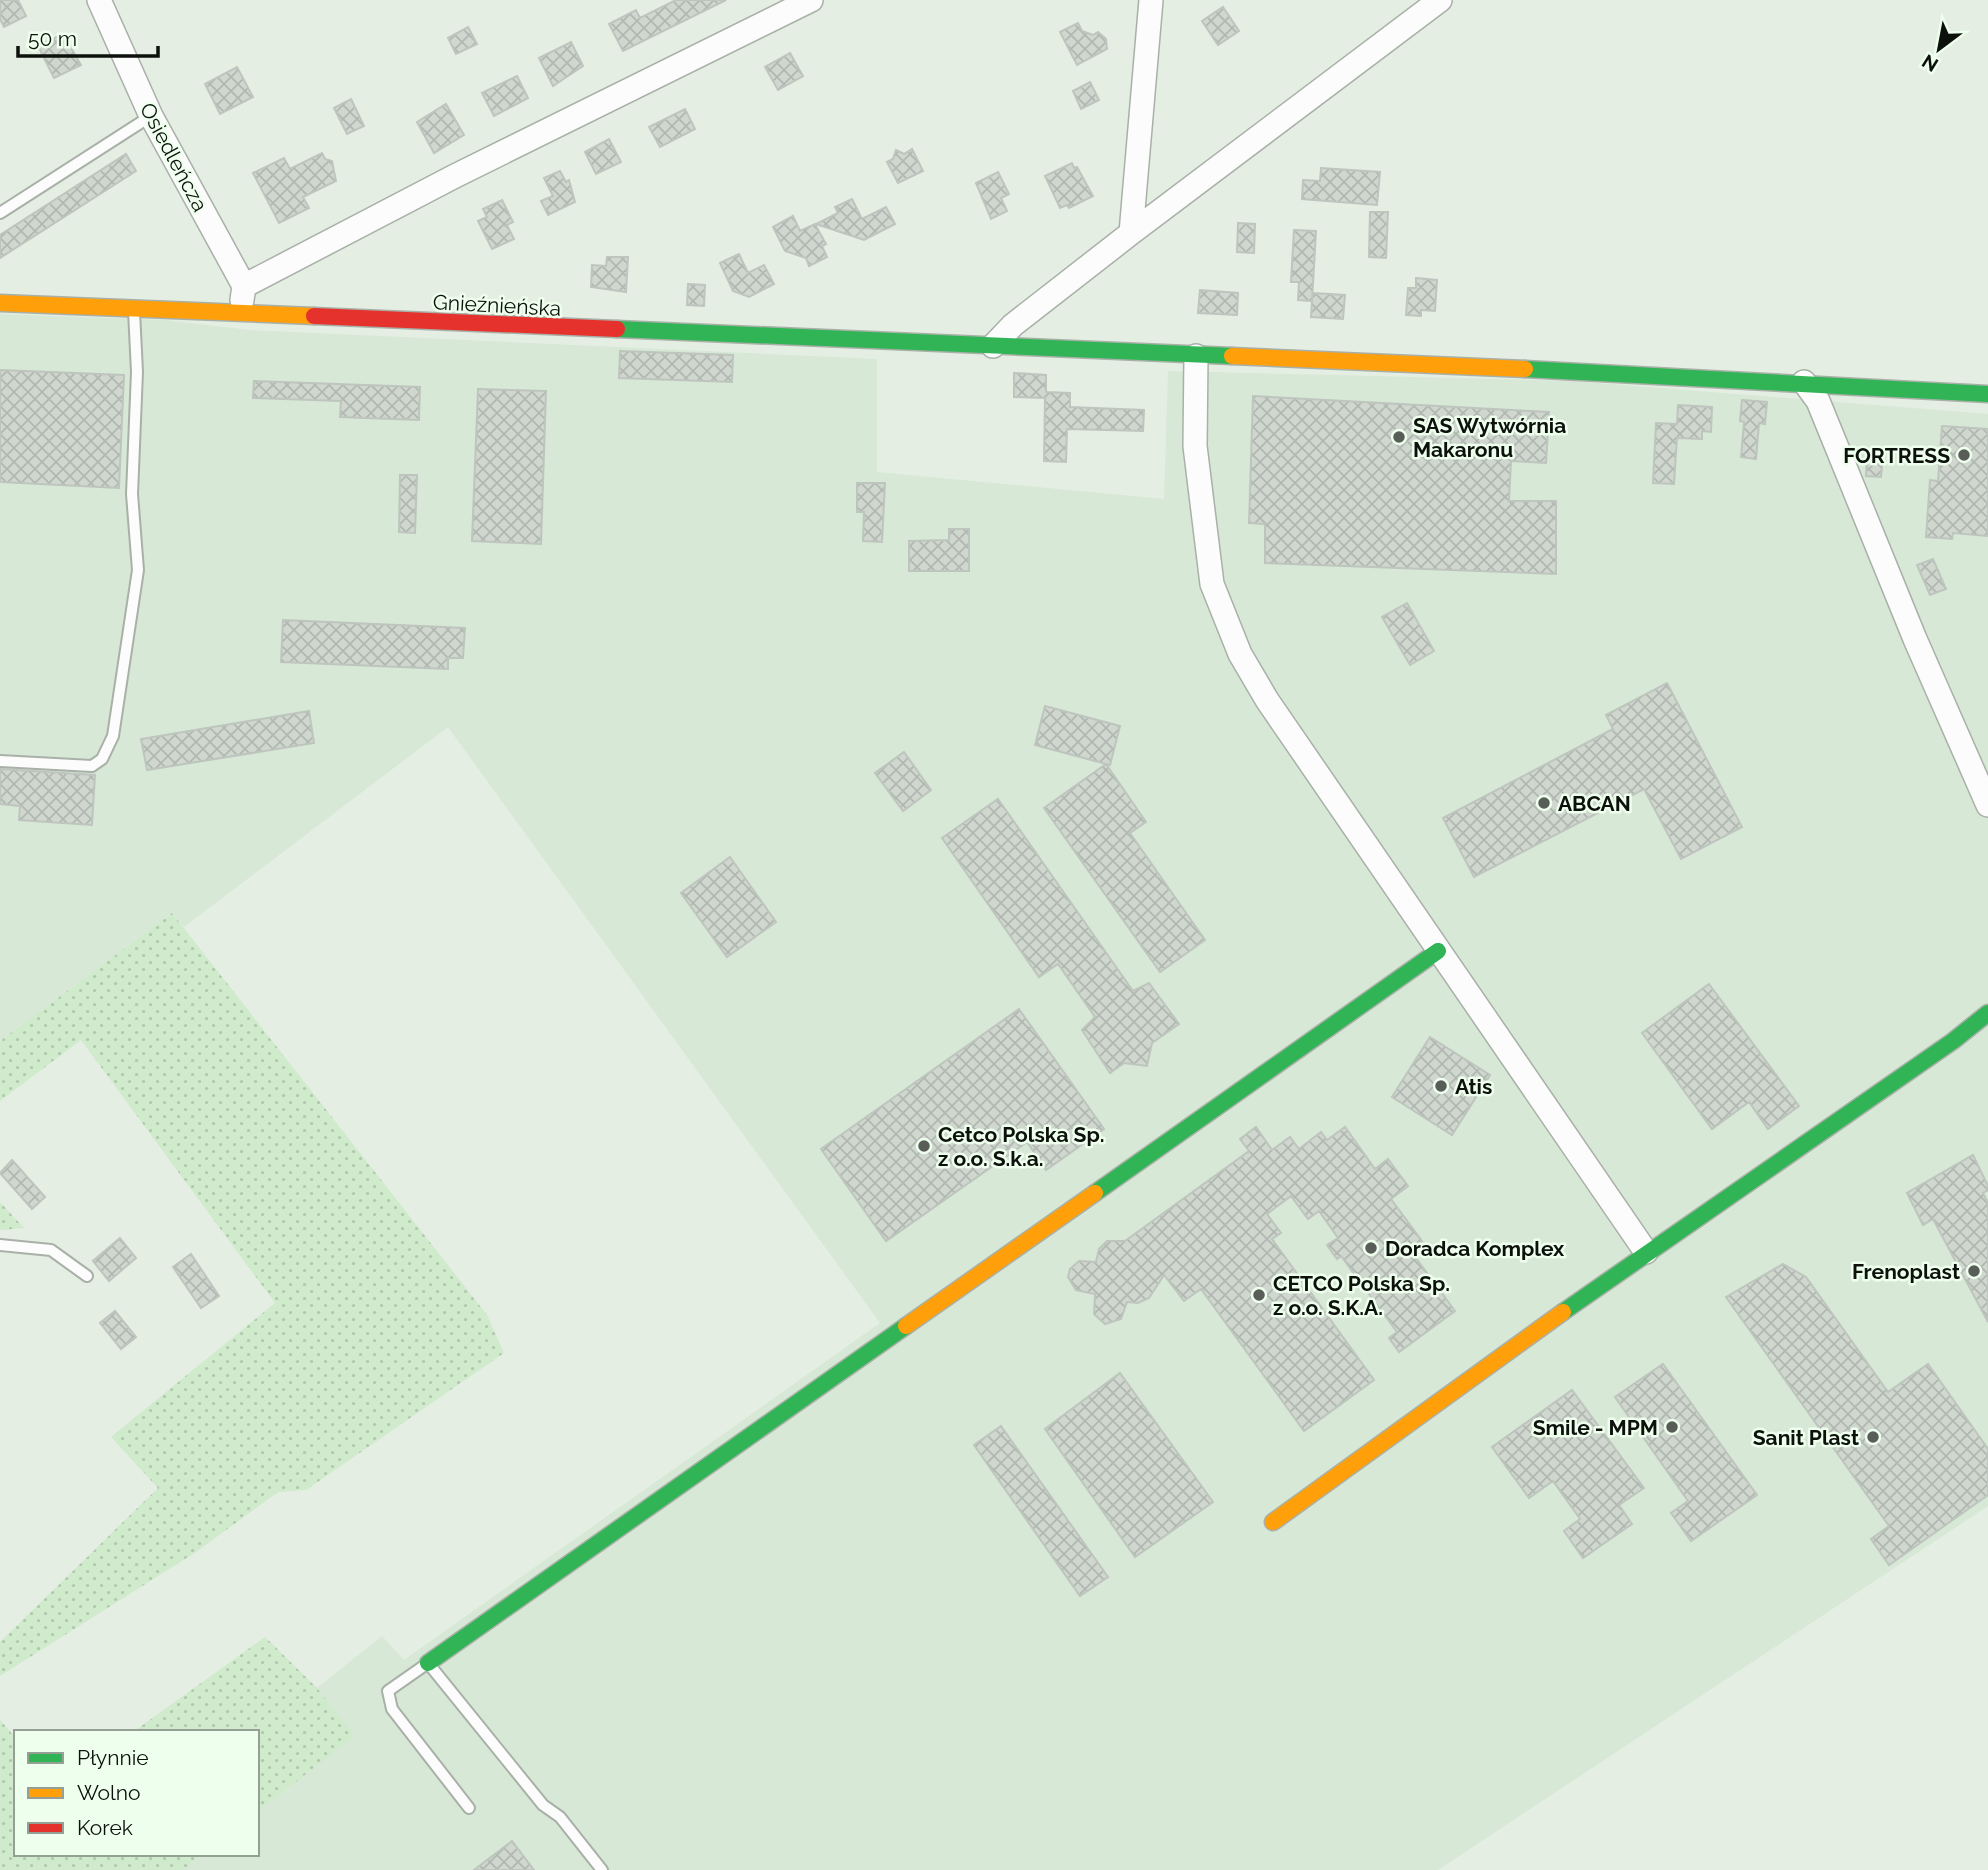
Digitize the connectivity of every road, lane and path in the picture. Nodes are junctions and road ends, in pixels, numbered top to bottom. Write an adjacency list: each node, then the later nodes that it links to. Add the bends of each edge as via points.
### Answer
1 (99, 0): 5 (street, Osiedleńcza)
2 (811, 0): 8 (street)
3 (1151, 0): 7 (street)
4 (1440, 0): 7 (street)
5 (151, 116): 6 (lane); 8 (street, Osiedleńcza)
6 (0, 213)
7 (1131, 233): 12 (street, via 1013,325)
8 (244, 286): 11 (street)
9 (0, 303): 10 (street, Gnieźnieńska)
10 (134, 309): 11 (street, Gnieźnieńska); 16 (lane, via 137,372 132,494 138,570 113,736 102,759 92,766)
11 (241, 314): 12 (street, Gnieźnieńska)
12 (993, 346): 13 (street, Gnieźnieńska)
13 (1196, 356): 14 (street, Gnieźnieńska); 18 (street, via 1195,446 1212,584 1267,700)
14 (1804, 382): 15 (street, Gnieźnieńska); 17 (street, via 1818,401)
15 (1988, 394)
16 (0, 761)
17 (1988, 804)
18 (1438, 951): 21 (street); 24 (street)
19 (1988, 1013): 21 (street)
20 (0, 1245): 22 (lane, via 51,1250)
21 (1646, 1252): 23 (street)
22 (87, 1276)
23 (1273, 1522)
24 (428, 1663): 25 (lane, via 388,1691 392,1709); 26 (lane, via 542,1805 560,1816)
25 (469, 1808)
26 (602, 1870)

